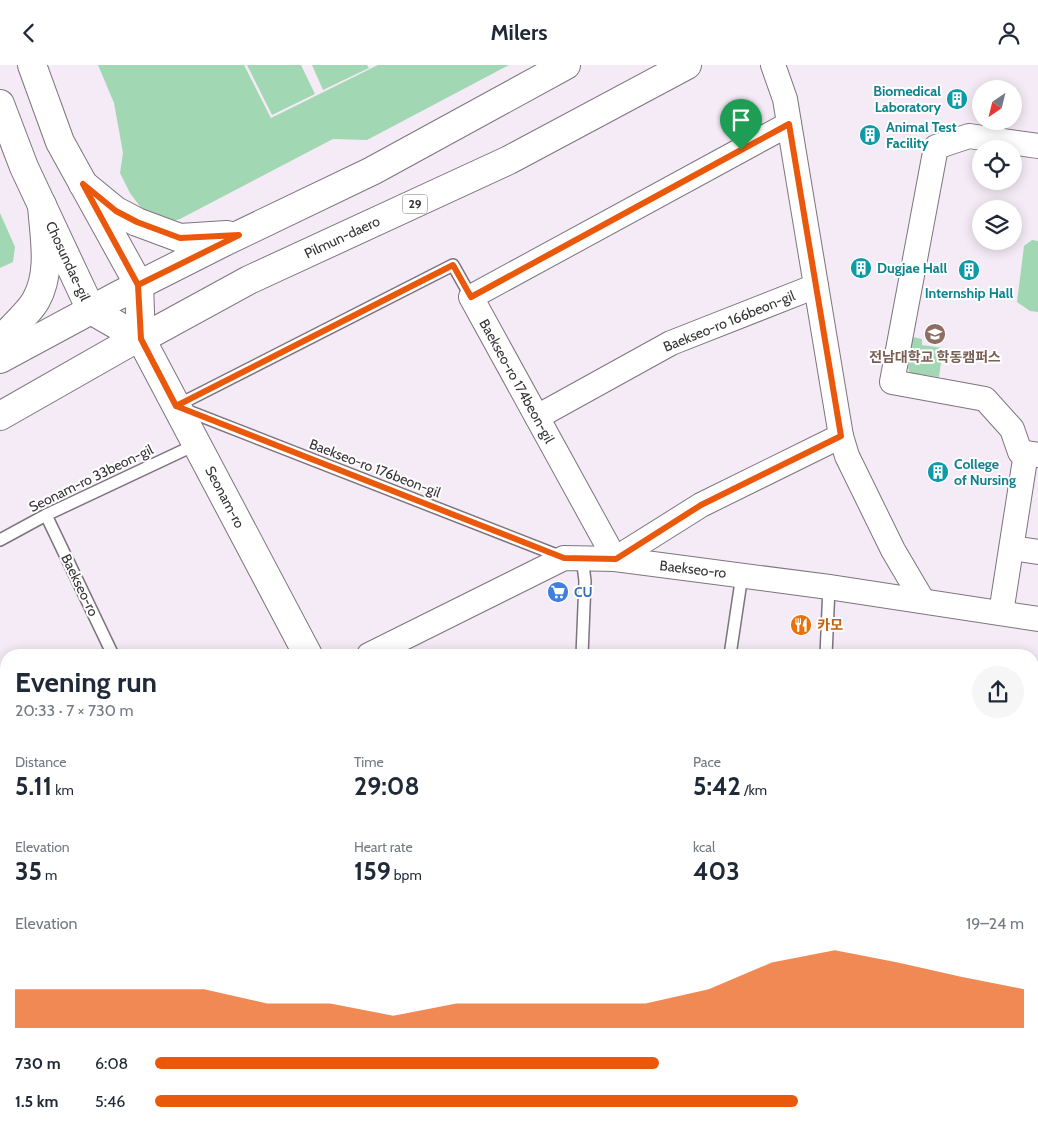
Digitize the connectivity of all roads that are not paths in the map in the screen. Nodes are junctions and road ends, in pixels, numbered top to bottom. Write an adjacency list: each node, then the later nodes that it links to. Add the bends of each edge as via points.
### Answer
1 (32, 65): 8 (main road, via 60,142)
2 (566, 65): 10 (main road, via 372,171)
3 (687, 65): 15 (main road, Pilmun-daero / 29, via 509,160 249,280)
4 (774, 65): 6 (street)
5 (0, 103): 9 (main road, Chosundae-gil)
6 (789, 124): 12 (street); 13 (street)
7 (1038, 146): 23 (street, via 969,136 936,147 892,382 985,399 1012,429 1020,453)
8 (83, 184): 10 (main road, via 116,211 180,238); 11 (main road)
9 (42, 205): 14 (main road, Chosundae-gil); 16 (main road, via 44,277 36,301)
10 (239, 235): 11 (main road)
11 (138, 285): 14 (main road); 15 (main road)
12 (816, 286): 20 (street, Baekseo-ro 166beon-gil, via 671,343); 21 (street)
13 (471, 297): 18 (lane, Baekseo-ro 174beon-gil, via 453,265); 20 (street, Baekseo-ro 174beon-gil)
14 (91, 310): 15 (main road, Chosundae-gil); 17 (main road)
15 (141, 339): 18 (main road, Seonam-ro); 19 (main road, Pilmun-daero / 29, via 130,342)
16 (0, 341)
17 (0, 359)
18 (176, 406): 22 (main road, Seonam-ro); 28 (lane, Baekseo-ro 176beon-gil)
19 (0, 416)
20 (537, 417): 29 (street, Baekseo-ro 174beon-gil)
21 (841, 436): 29 (street, via 701,505); 32 (street, via 847,456 893,550)
22 (197, 444): 24 (lane, Seonam-ro 33beon-gil); 36 (main road, Seonam-ro)
23 (1032, 454): 26 (street)
24 (46, 515): 25 (lane, Seonam-ro 33beon-gil); 35 (lane, Baekseo-ro)
25 (0, 540)
26 (1012, 548): 27 (street); 33 (street)
27 (1038, 552)
28 (573, 557): 29 (street, Baekseo-ro); 37 (street, Baekseo-ro); 38 (lane, via 585,581)
29 (616, 559): 30 (street, Baekseo-ro)
30 (742, 575): 31 (street, Baekseo-ro); 39 (lane)
31 (829, 587): 32 (street, Baekseo-ro); 40 (lane)
32 (923, 601): 33 (street, Baekseo-ro)
33 (1001, 613): 34 (street, Baekseo-ro)
34 (1038, 619)
35 (111, 649)
36 (305, 649)
37 (381, 649)
38 (582, 649)
39 (731, 649)
40 (826, 649)

